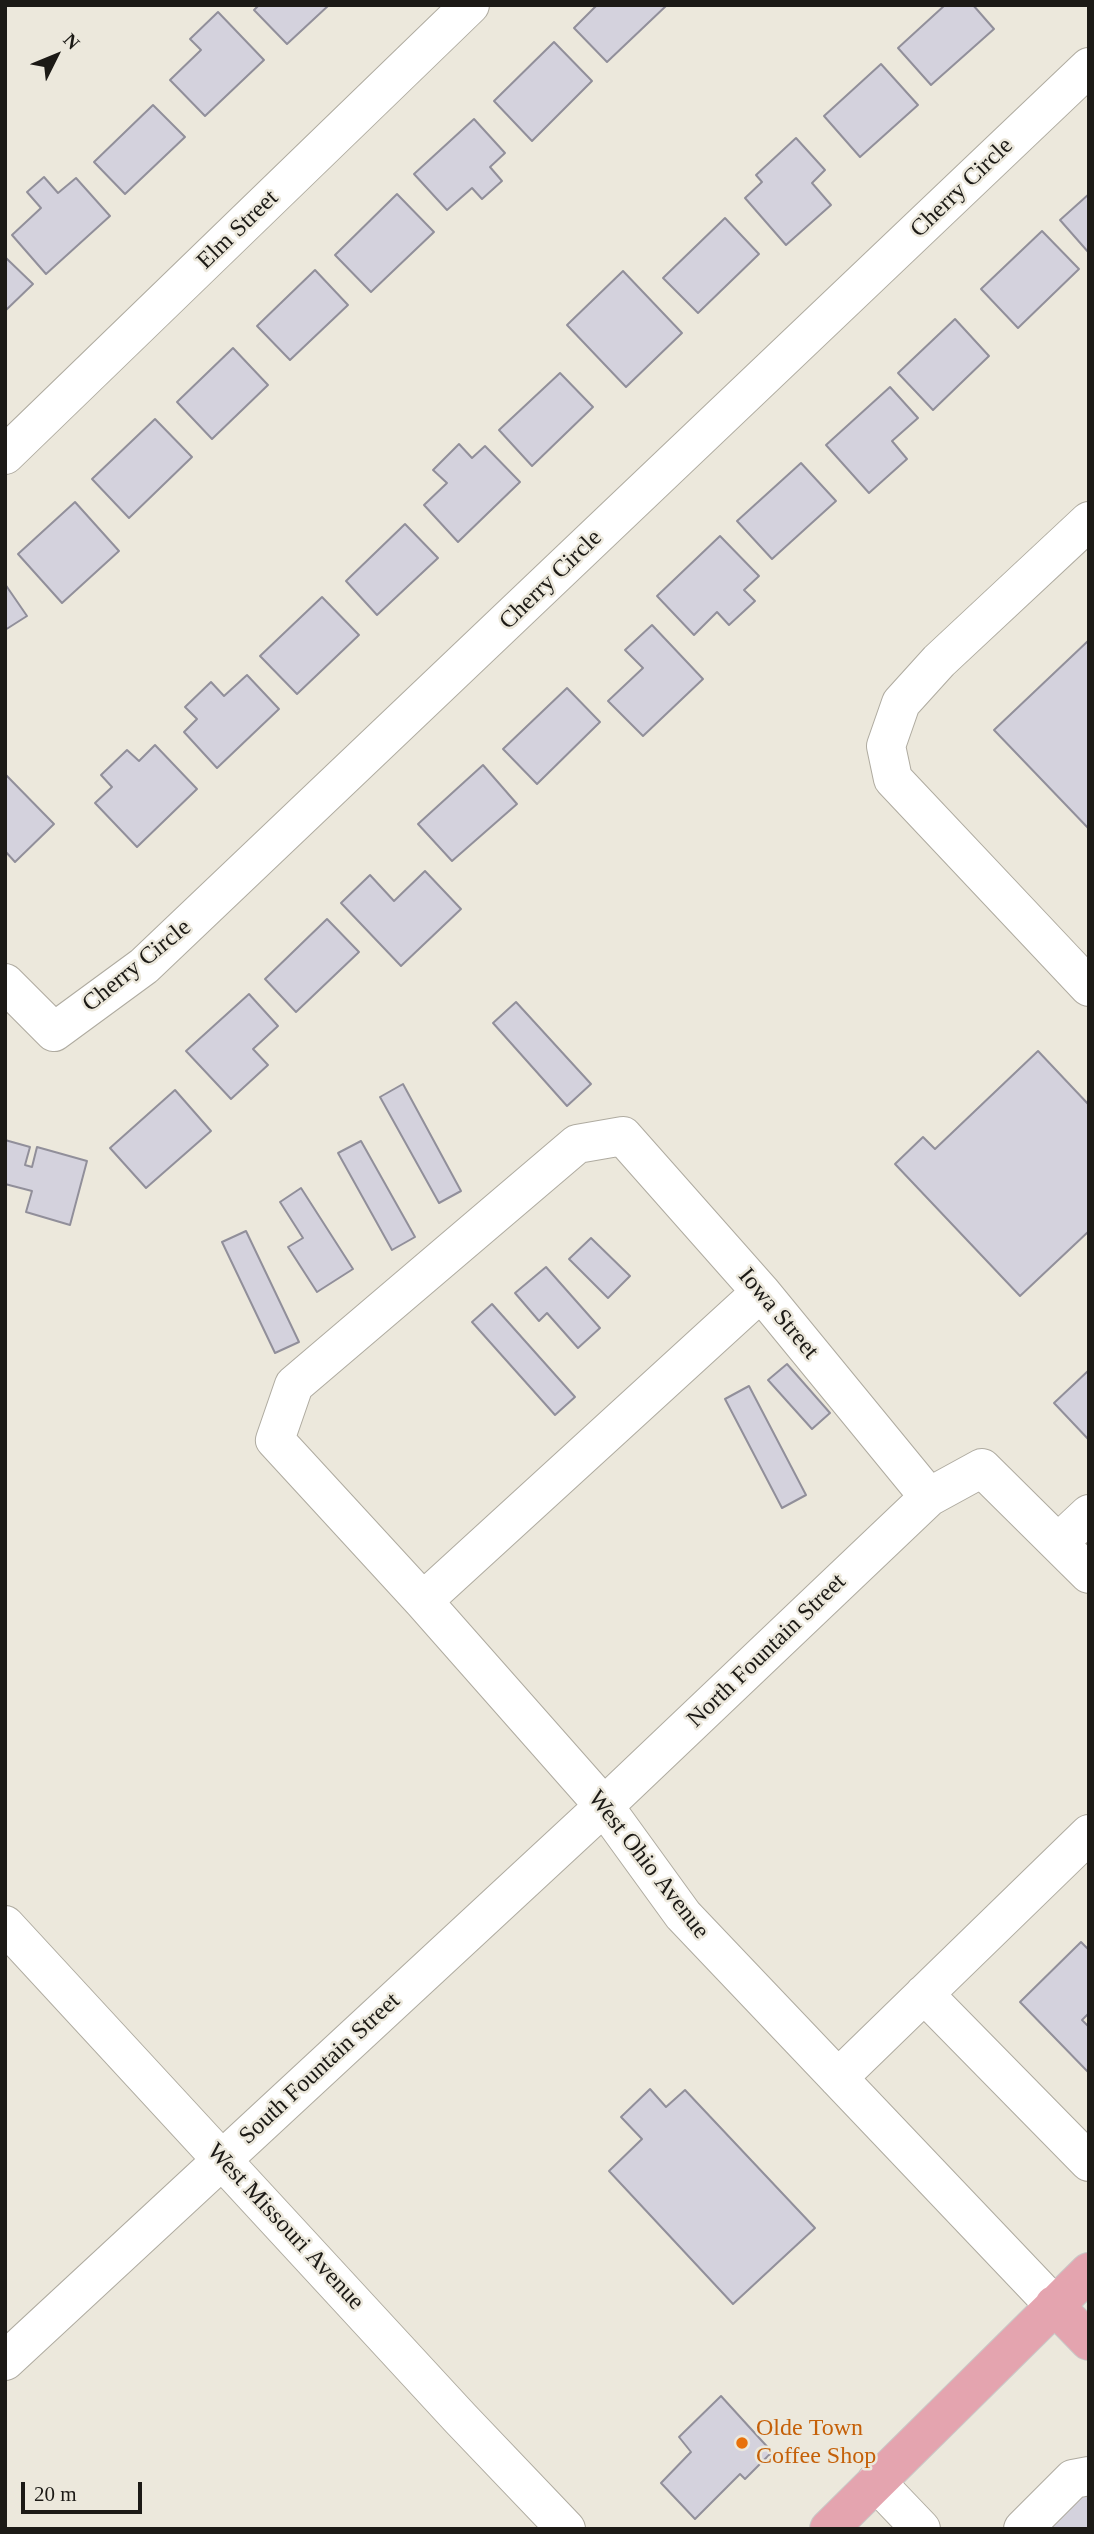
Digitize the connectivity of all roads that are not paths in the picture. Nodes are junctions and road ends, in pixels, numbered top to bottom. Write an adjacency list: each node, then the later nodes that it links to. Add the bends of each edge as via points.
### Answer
1 (470, 5): 3 (street, Elm Street)
2 (1089, 67): 5 (street, Cherry Circle, via 144,967 54,1032)
3 (5, 455)
4 (1089, 521): 6 (street, via 939,661 901,703 886,746 892,779)
5 (5, 983)
6 (1089, 987)
7 (761, 1292): 8 (street, Iowa Street, via 623,1136 577,1144 294,1385); 9 (street, Iowa Street); 13 (street)
8 (275, 1440): 13 (street, West Ohio Avenue)
9 (929, 1497): 11 (street, North Fountain Street, via 982,1468); 14 (street, North Fountain Street)
10 (1089, 1514): 11 (street)
11 (1058, 1543): 12 (street)
12 (1089, 1574)
13 (423, 1601): 14 (street, West Ohio Avenue)
14 (604, 1806): 18 (street, West Ohio Avenue, via 683,1915); 19 (street, South Fountain Street)
15 (1082, 1854): 17 (street)
16 (5, 1925): 19 (street, West Missouri Avenue)
17 (924, 1994): 18 (street); 20 (street)
18 (838, 2078): 22 (street, West Ohio Avenue)
19 (223, 2160): 24 (street, South Fountain Street); 27 (street, West Missouri Avenue)
20 (1089, 2162)
21 (1089, 2272): 22 (main road)
22 (1054, 2305): 23 (main road, West Ohio Avenue); 26 (main road)
23 (1089, 2341)
24 (5, 2361)
25 (1089, 2476): 30 (street, via 1073,2479)
26 (876, 2482): 28 (main road); 29 (street)
27 (566, 2529)
28 (829, 2529)
29 (921, 2529)
30 (1023, 2529)

